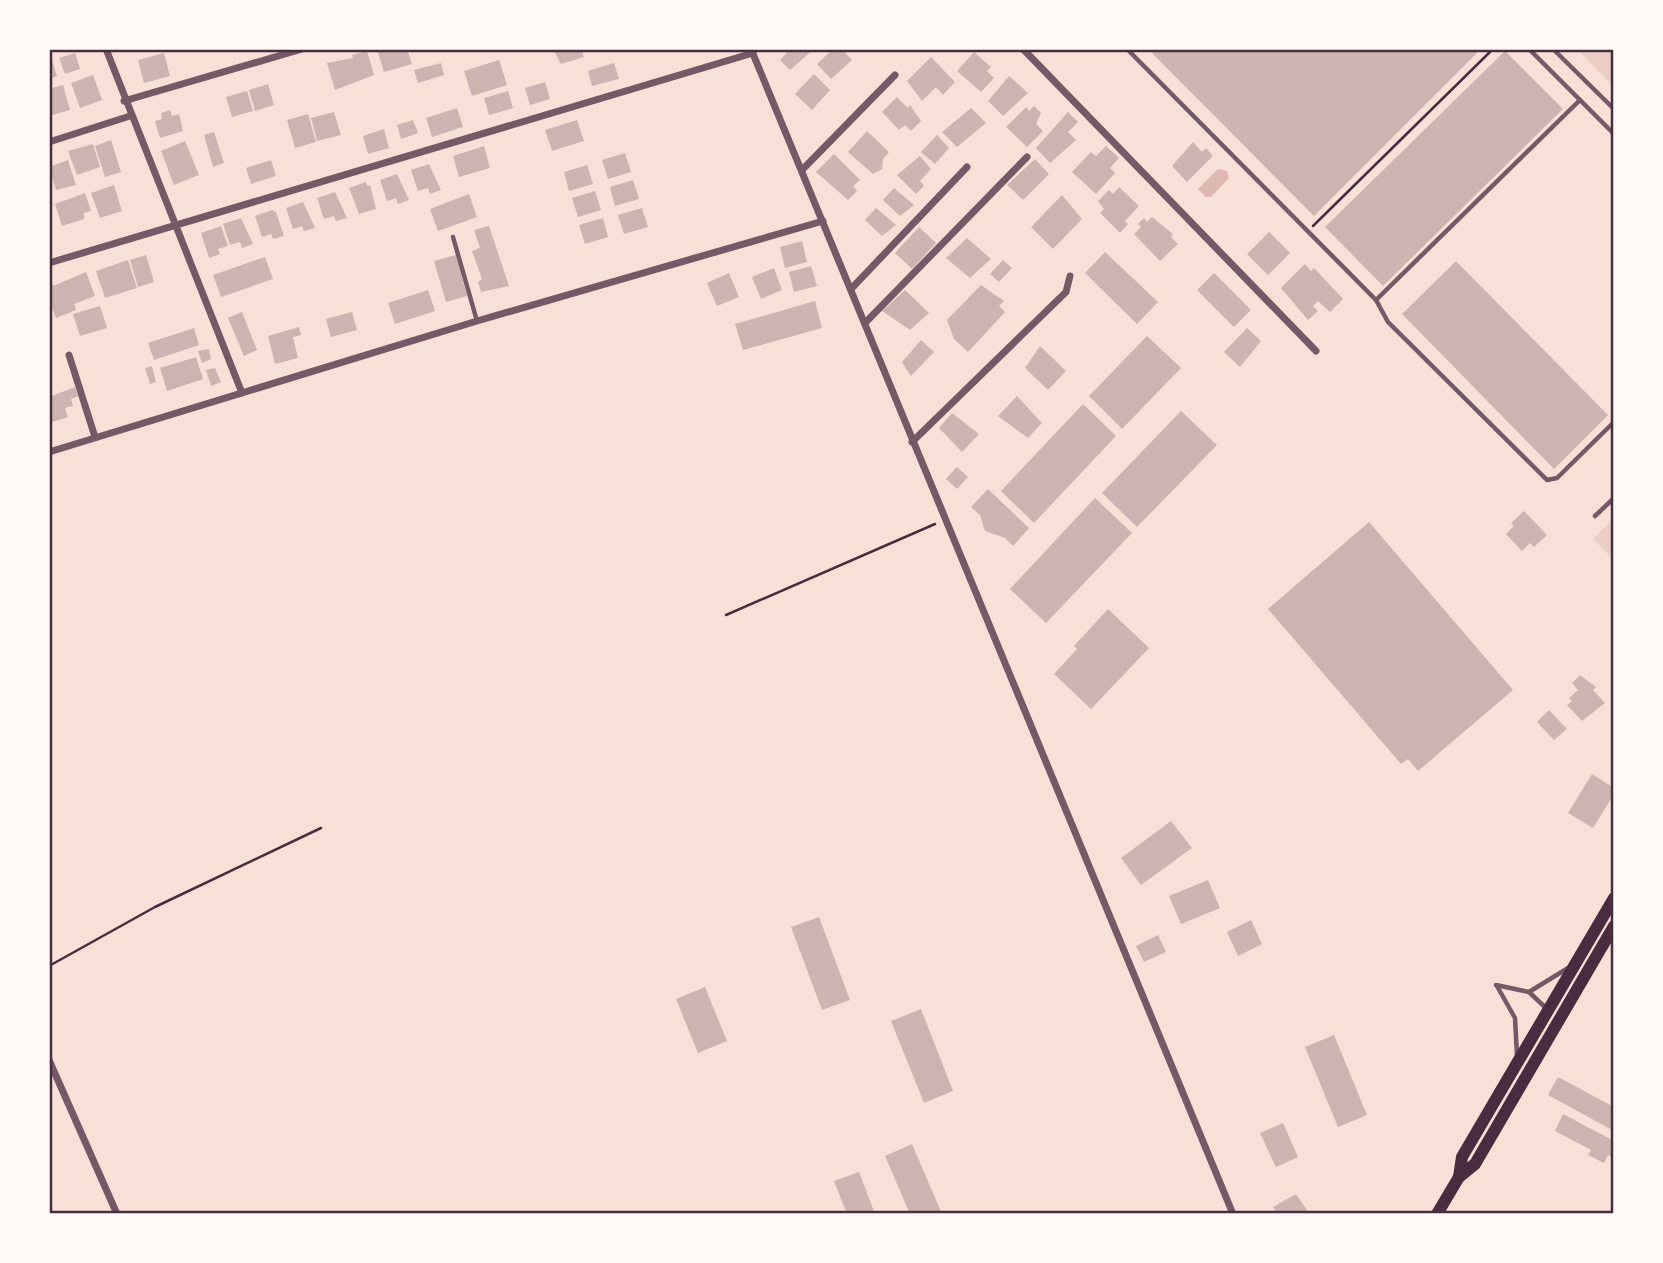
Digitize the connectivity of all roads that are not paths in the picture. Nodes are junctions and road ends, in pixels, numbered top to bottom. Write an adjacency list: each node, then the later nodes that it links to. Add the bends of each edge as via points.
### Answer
1 (106, 49): 10 (street)
2 (302, 49): 10 (street)
3 (1023, 49): 27 (street)
4 (1127, 49): 24 (lane)
5 (1529, 49): 9 (lane)
6 (1553, 49): 11 (lane)
7 (752, 51): 17 (street); 19 (street)
8 (895, 75): 17 (street)
9 (1580, 100): 13 (lane); 24 (lane)
10 (124, 101): 12 (street)
11 (1614, 109)
12 (130, 116): 14 (street); 19 (street)
13 (1614, 134)
14 (49, 142)
15 (1027, 157): 26 (street)
16 (967, 167): 23 (street)
17 (802, 170): 18 (street)
18 (823, 221): 23 (street); 25 (street)
19 (176, 225): 21 (street); 29 (street)
20 (453, 237): 25 (lane)
21 (49, 262)
22 (1070, 276): 32 (street, via 1066,292)
23 (851, 289): 26 (street)
24 (1377, 300): 30 (lane, via 1388,322 1547,480 1557,478)
25 (477, 321): 29 (street)
26 (865, 323): 32 (street)
27 (1316, 351)
28 (69, 355): 31 (street)
29 (242, 393): 31 (street)
30 (1614, 422)
31 (95, 437): 33 (street)
32 (912, 442): 46 (street)
33 (49, 452)
34 (1614, 498): 35 (lane)
35 (1595, 516)
36 (1614, 898): 38 (main road)
37 (1614, 926): 41 (main road)
38 (1574, 963): 39 (lane); 40 (main road)
39 (1529, 992): 40 (lane); 43 (lane, via 1496,985 1515,1018)
40 (1547, 1010): 41 (lane); 43 (main road)
41 (1543, 1047): 44 (main road, via 1475,1164)
42 (49, 1060): 45 (street)
43 (1516, 1064): 44 (main road, via 1462,1157)
44 (1459, 1177): 47 (main road)
45 (117, 1214)
46 (1233, 1214)
47 (1437, 1214)

